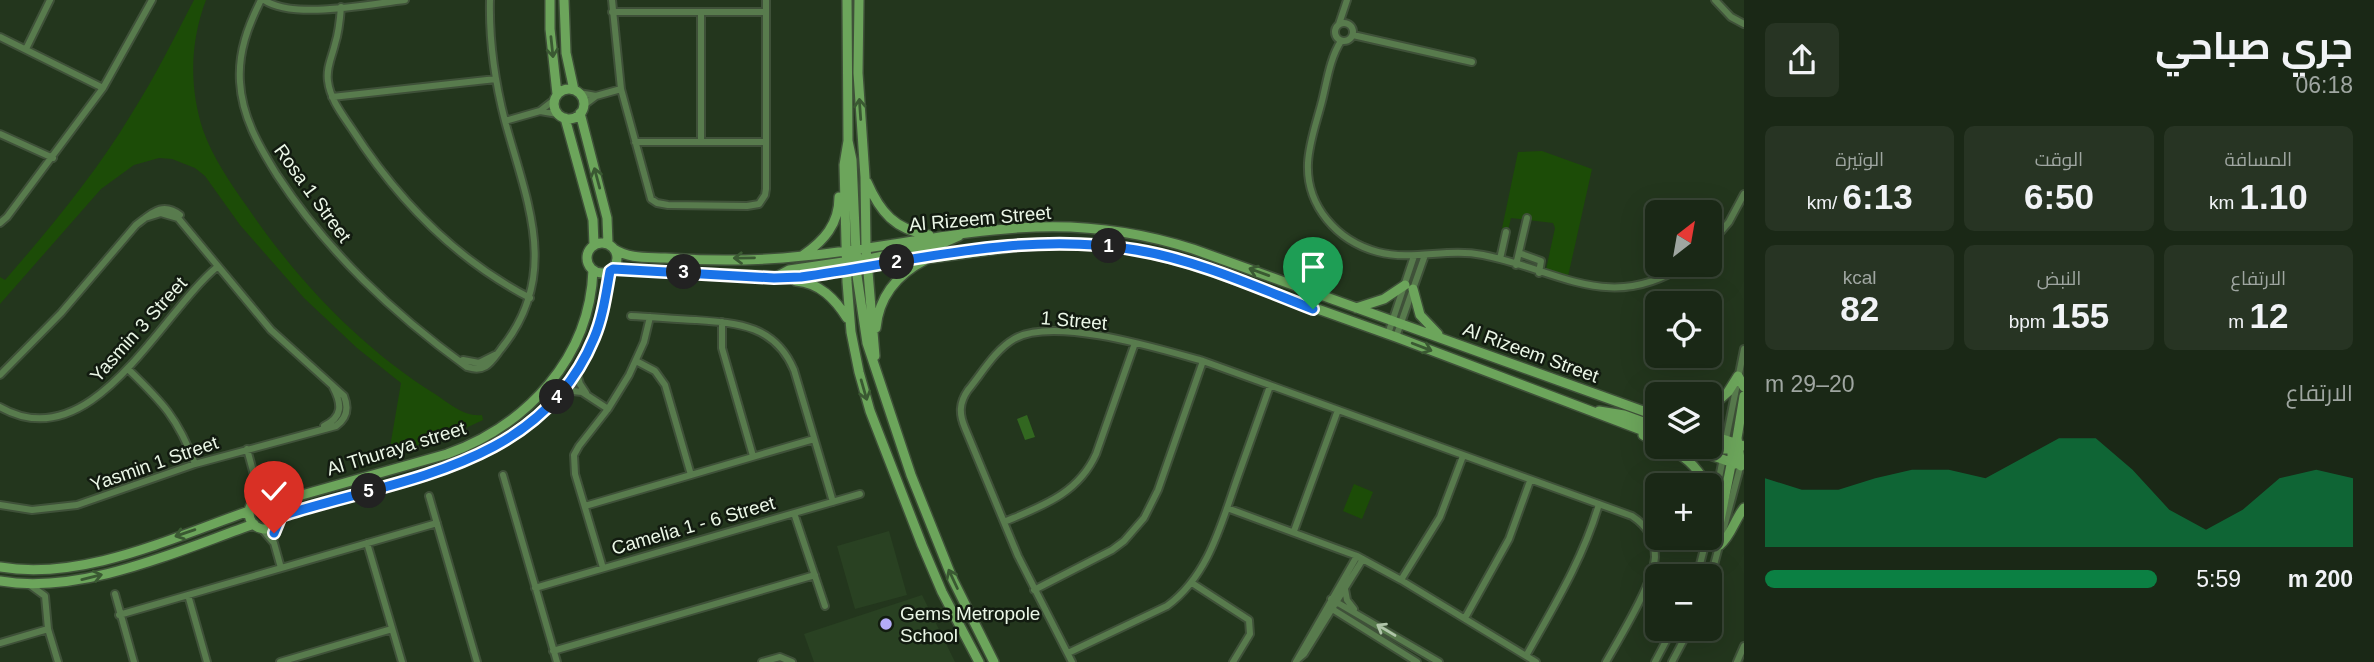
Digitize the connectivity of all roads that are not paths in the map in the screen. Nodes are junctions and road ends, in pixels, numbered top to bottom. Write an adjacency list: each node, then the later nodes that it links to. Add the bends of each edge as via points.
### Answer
1 (50, 0): 25 (street)
2 (152, 0): 28 (street)
3 (263, 0): 14 (street, via 287,10); 74 (street, Rosa 1 Street, via 244,42 242,101 259,145 336,254 439,347 470,363 480,363 499,352)
4 (405, 0): 14 (street)
5 (490, 0): 27 (street, Rosa 1 Street)
6 (550, 0): 33 (street, one-way to 33)
7 (564, 0): 30 (street, via 566,53)
8 (612, 0): 16 (street)
9 (766, 0): 17 (street)
10 (847, 0): 39 (street)
11 (859, 0): 44 (street, one-way to 11)
12 (1347, 0): 15 (street)
13 (1716, 0): 21 (street)
14 (341, 7): 32 (street, via 328,69)
15 (1346, 9): 19 (street); 20 (street)
16 (612, 12): 18 (street); 29 (street)
17 (766, 12): 18 (street); 42 (street)
18 (701, 13): 41 (street)
19 (1339, 24): 20 (street); 24 (street, via 1335,33)
20 (1349, 24): 22 (street)
21 (1744, 24)
22 (1353, 35): 24 (street); 26 (street)
23 (0, 37): 25 (street)
24 (1341, 41): 57 (street, via 1309,156 1312,192 1329,223 1350,240 1374,251)
25 (26, 49): 28 (street)
26 (1472, 62)
27 (496, 79): 32 (street); 37 (street, Rosa 1 Street)
28 (103, 88): 43 (street)
29 (621, 89): 31 (street); 40 (street)
30 (577, 91): 31 (street); 33 (street, via 565,89); 34 (street)
31 (596, 96): 34 (street)
32 (332, 97): 74 (street, via 407,202 468,258)
33 (556, 97): 35 (street); 36 (street, via 554,106)
34 (582, 109): 36 (street, via 575,117); 53 (street, one-way to 34)
35 (540, 111): 36 (street); 37 (street)
36 (561, 116): 52 (street, via 593,220)
37 (505, 121): 74 (street, Rosa 1 Street, via 535,236)
38 (0, 134): 43 (street)
39 (848, 141): 54 (street, via 844,165); 58 (street, via 840,161 836,219 820,243); 63 (street)
40 (635, 142): 41 (street); 42 (street, via 653,201 747,206 763,200)
41 (702, 142): 42 (street)
42 (765, 142)
43 (53, 158): 47 (street)
44 (865, 177): 51 (street, via 890,220 911,232); 63 (street)
45 (1744, 194): 48 (street)
46 (1527, 218): 55 (street)
47 (0, 220)
48 (1722, 230)
49 (1506, 232): 61 (street)
50 (964, 234): 51 (street, Al Rizeem Street); 63 (street, via 942,244); 75 (street, Al Rizeem Street, one-way to 50, via 1193,249 1142,236 1058,227)
51 (936, 236): 63 (street, Al Rizeem Street)
52 (594, 245): 53 (street); 66 (street, via 587,258)
53 (611, 247): 60 (street, via 624,255); 67 (street, via 617,259)
54 (846, 251): 58 (street); 63 (street)
55 (1519, 253): 64 (street); 70 (street, via 1542,262)
56 (1425, 255): 57 (street); 61 (street, via 1459,252); 73 (street)
57 (1414, 256): 73 (street)
58 (801, 257): 62 (street, one-way to 62)
59 (931, 257): 63 (street, Al Rizeem Street); 81 (street, Al Rizeem Street, via 1035,244 1135,250 1195,265); 87 (street, via 904,273 886,294 877,321)
60 (664, 258): 62 (street); 68 (street)
61 (1500, 259): 64 (street)
62 (687, 260): 69 (street)
63 (857, 261): 72 (street, via 789,270); 80 (street); 87 (street, via 867,344)
64 (1516, 265): 70 (street)
65 (217, 267): 88 (street, Yasmin 3 Street); 90 (street, Yasmin 1 Street, via 179,214 168,208 156,210 120,242 61,313); 108 (street, Yasmin 1 Street, via 271,330 330,383 340,404 330,423)
66 (593, 270): 67 (street); 123 (street, Al Thuraya street, via 589,306 575,347 546,389 512,421 447,453)
67 (612, 270): 68 (street); 89 (street, Al Thuraya street, via 594,338)
68 (663, 271): 69 (street)
69 (687, 272): 72 (street)
70 (1539, 273): 71 (street, via 1576,284 1610,287)
71 (1659, 277)
72 (774, 278): 80 (street, via 818,287)
73 (1409, 287): 75 (street); 79 (street); 82 (street, via 1420,315)
74 (530, 298)
75 (1356, 308): 79 (street, Al Rizeem Street)
76 (631, 316): 77 (street)
77 (650, 317): 78 (street); 85 (street)
78 (722, 322): 107 (street, via 756,330 788,357); 110 (street, via 722,348)
79 (1396, 322): 81 (street); 82 (street, Al Rizeem Street)
80 (850, 323): 184 (street, one-way to 184, via 861,382 887,456 937,580)
81 (1392, 336): 101 (street, Al Rizeem Street, one-way to 101)
82 (1441, 338): 102 (street, Al Rizeem Street)
83 (1135, 343): 86 (street, 1 Street); 134 (street, via 1096,454 1081,480 1058,499); 134 (street, 1 Street, via 1088,334 1029,333 1006,344 968,390 961,404 962,420)
84 (1744, 349): 91 (street)
85 (636, 361): 99 (street); 117 (street, via 655,371 665,385)
86 (1203, 361): 92 (street, 1 Street); 153 (street, via 1144,518 1112,550)
87 (875, 364): 185 (street, one-way to 87, via 927,519)
88 (128, 369): 98 (street, Yasmin 3 Street, via 91,402 62,414 34,418); 113 (street, via 174,417)
89 (576, 371): 94 (street, Al Thuraya street); 95 (street)
90 (0, 375)
91 (1738, 376): 93 (street); 97 (street); 109 (street)
92 (1270, 386): 100 (street, 1 Street); 129 (street)
93 (1744, 387)
94 (564, 390): 95 (street); 133 (street, Al Thuraya street, via 521,431 488,451)
95 (588, 394): 99 (street)
96 (1744, 396): 109 (street)
97 (1722, 397)
98 (0, 407)
99 (608, 409): 128 (street, via 575,455 575,474)
100 (1338, 410): 111 (street, 1 Street); 137 (street)
101 (1591, 412): 103 (street, via 1617,413); 104 (street, Al Rizeem Street)
102 (1645, 412)
103 (1645, 423)
104 (1640, 430): 105 (street, Al Rizeem Street); 106 (street)
105 (1645, 432)
106 (1645, 437)
107 (814, 439): 110 (street); 124 (street)
108 (247, 449): 113 (street, Yasmin 1 Street); 119 (street)
109 (1737, 449): 114 (street); 114 (street)
110 (753, 456): 117 (street)
111 (1463, 456): 118 (street, 1 Street); 146 (street, via 1440,517)
112 (1687, 459): 115 (street)
113 (195, 464): 126 (street, Yasmin 1 Street, via 77,505 32,510)
114 (1735, 464): 122 (street); 132 (street)
115 (1698, 473)
116 (503, 475): 151 (street)
117 (691, 475): 128 (street)
118 (1530, 481): 125 (street, 1 Street); 162 (street, via 1508,539)
119 (257, 486): 123 (street); 127 (street)
120 (860, 494): 124 (street, Camelia 1 - 6 Street)
121 (429, 496): 135 (street)
122 (1722, 497)
123 (273, 500): 127 (street, via 261,498); 133 (street, via 280,506)
124 (832, 502): 131 (street, Camelia 1 - 6 Street)
125 (1598, 504): 173 (street, via 1572,575); 191 (street, 1 Street, via 1639,520 1650,535 1655,554 1642,593)
126 (0, 505)
127 (251, 506): 136 (street); 142 (street, one-way to 142, via 79,567 38,571)
128 (585, 506): 144 (street)
129 (1227, 508): 137 (street); 148 (street)
130 (1744, 508): 140 (street)
131 (794, 513): 144 (street, Camelia 1 - 6 Street); 145 (street)
132 (1722, 514)
133 (279, 520): 136 (street, via 273,527); 138 (street)
134 (1004, 522): 153 (street, 1 Street)
135 (437, 523): 139 (street); 180 (street)
136 (258, 527): 138 (street); 149 (street, one-way to 136)
137 (1294, 531): 141 (street)
138 (274, 542): 143 (street)
139 (367, 543): 143 (street); 166 (street)
140 (1722, 543)
141 (1360, 557): 146 (street); 152 (street); 157 (street)
142 (0, 567)
143 (281, 568): 155 (street)
144 (603, 568): 151 (street, Camelia 1 - 6 Street)
145 (815, 575): 158 (street); 171 (street)
146 (1401, 580): 162 (street)
147 (0, 581): 150 (street)
148 (1192, 583): 172 (street, via 1167,606); 187 (street, via 1249,620 1250,634)
149 (59, 584): 150 (street); 156 (street)
150 (30, 585): 156 (street)
151 (536, 587): 171 (street)
152 (1345, 589): 157 (street); 161 (street, via 1349,604)
153 (1034, 590): 172 (street, 1 Street)
154 (115, 594): 160 (street)
155 (188, 595): 160 (street); 177 (street)
156 (44, 596): 165 (street)
157 (1334, 601): 159 (street); 161 (street)
158 (825, 606)
159 (1330, 608): 163 (street); 164 (street); 174 (street)
160 (119, 615): 176 (street)
161 (1360, 615): 189 (street, one-way to 161)
162 (1465, 618): 173 (street)
163 (1350, 621): 164 (street); 188 (street)
164 (1323, 624): 174 (street)
165 (48, 629): 169 (street); 175 (street)
166 (392, 629): 178 (street); 179 (street)
167 (1666, 641): 192 (street)
168 (1683, 641): 193 (street)
169 (0, 643)
170 (1744, 646): 194 (street)
171 (554, 651): 181 (street)
172 (1068, 653): 186 (street, 1 Street)
173 (1526, 656): 190 (street)
174 (1297, 661)
175 (58, 662)
176 (134, 662)
177 (207, 662)
178 (280, 662)
179 (402, 662)
180 (477, 662)
181 (557, 662)
182 (762, 662): 183 (street, via 780,657)
183 (792, 662)
184 (979, 662)
185 (994, 662)
186 (1072, 662)
187 (1233, 662)
188 (1417, 662)
189 (1439, 662)
190 (1536, 662)
191 (1606, 662)
192 (1656, 662)
193 (1672, 662)
194 (1737, 662)

